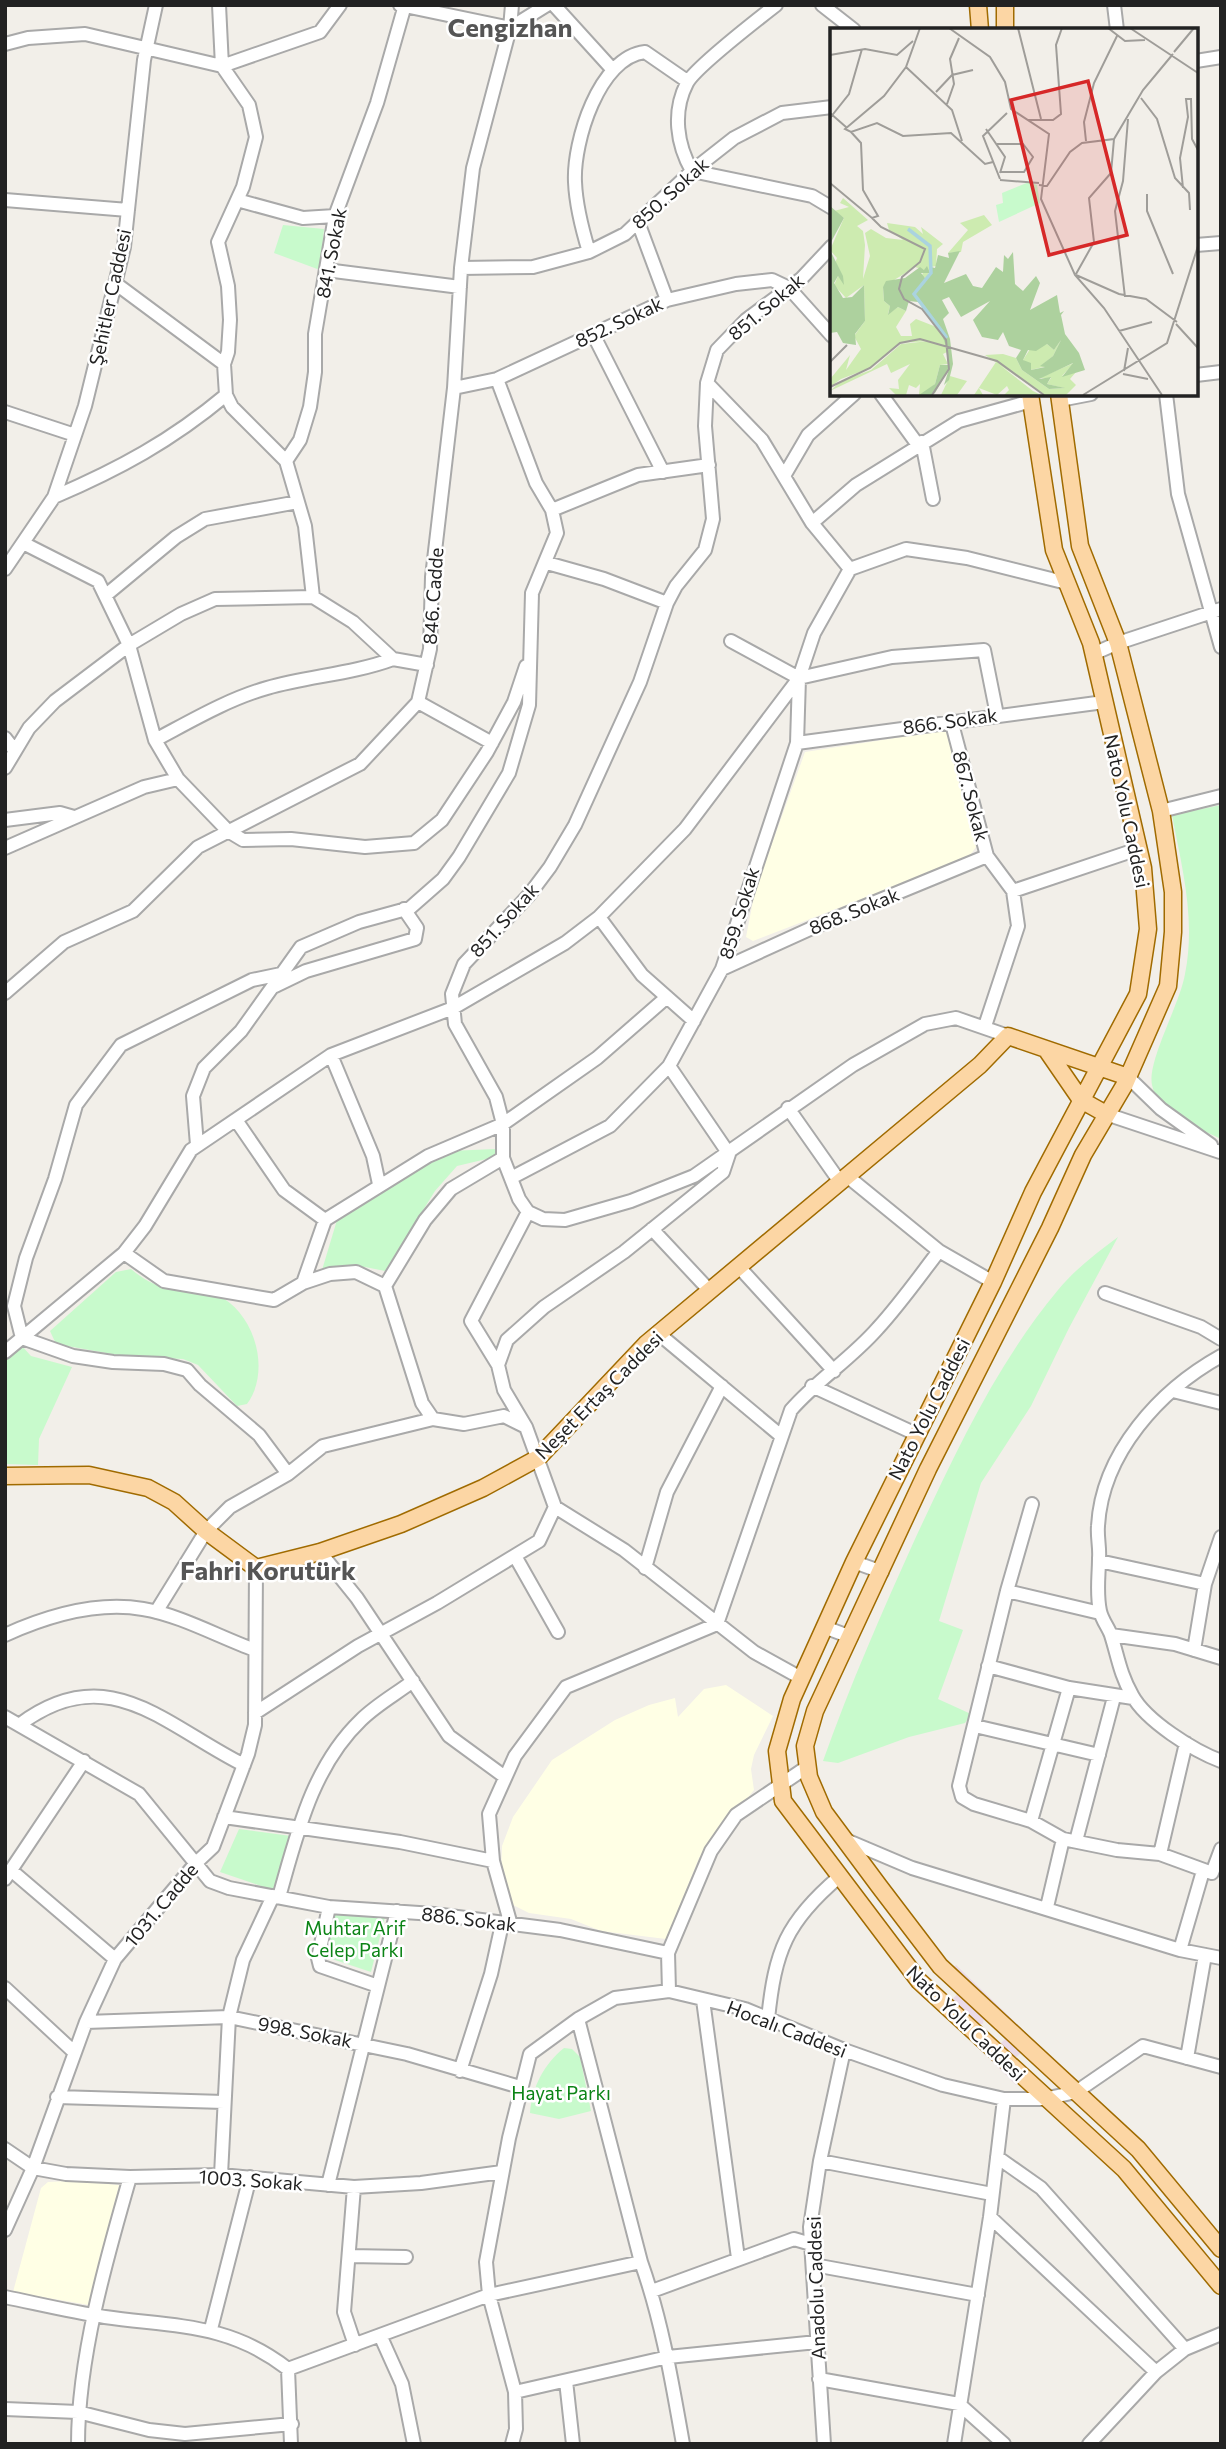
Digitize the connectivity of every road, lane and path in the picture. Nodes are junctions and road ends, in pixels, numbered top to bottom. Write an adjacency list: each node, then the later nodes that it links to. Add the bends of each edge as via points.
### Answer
1 (156, 5): 19 (street, Şehitler Caddesi)
2 (219, 5): 22 (street)
3 (340, 5): 22 (street, via 320,32)
4 (512, 5): 13 (street, 846. Cadde)
5 (547, 5): 13 (street)
6 (554, 5): 23 (street)
7 (776, 5): 24 (street)
8 (822, 5): 14 (street)
9 (978, 5): 15 (main road)
10 (1005, 5): 16 (main road)
11 (1114, 5): 17 (street)
12 (403, 6): 13 (street); 31 (street, 841. Sokak, via 377,103)
13 (510, 28): 37 (street, 846. Cadde, via 473,168)
14 (851, 28)
15 (980, 28)
16 (1005, 28)
17 (1117, 28)
18 (5, 44): 19 (street, via 85,34)
19 (147, 47): 22 (street); 30 (street, Şehitler Caddesi)
20 (1221, 57): 21 (street)
21 (1198, 61)
22 (222, 66): 28 (street, via 249,105 256,137)
23 (613, 70): 24 (street, via 632,54 645,52); 36 (street, via 601,83 576,151 579,216)
24 (687, 81): 26 (street, via 677,130 682,154)
25 (830, 107): 26 (street, 850. Sokak, via 782,113 734,138)
26 (692, 171): 29 (street, via 812,196); 32 (street, 850. Sokak)
27 (5, 200): 30 (street)
28 (237, 200): 31 (street, via 303,218); 45 (street, via 218,242 230,320)
29 (830, 207)
30 (128, 210): 39 (street, Şehitler Caddesi)
31 (335, 216): 38 (street, 841. Sokak)
32 (638, 222): 36 (street, 850. Sokak); 42 (street)
33 (1221, 243): 34 (street)
34 (1198, 244)
35 (830, 248): 41 (street, 851. Sokak)
36 (589, 252): 37 (street, 850. Sokak, via 533,267)
37 (461, 268): 40 (street, 846. Cadde)
38 (326, 270): 40 (street); 60 (street, 841. Sokak, via 315,334 310,407 300,440)
39 (115, 283): 45 (street); 58 (street, Şehitler Caddesi)
40 (460, 287): 50 (street, 846. Cadde)
41 (789, 288): 42 (street, 852. Sokak, via 772,280); 44 (street); 49 (street, 851. Sokak, via 746,320 717,350)
42 (667, 300): 43 (street, 852. Sokak)
43 (593, 334): 48 (street, 852. Sokak); 62 (street)
44 (830, 334)
45 (224, 364): 51 (street)
46 (1221, 372): 47 (street)
47 (1198, 375)
48 (497, 379): 50 (street, 852. Sokak); 67 (street, via 536,483)
49 (707, 383): 61 (street, 851. Sokak); 63 (street, via 762,440)
50 (454, 388): 85 (street, 846. Cadde, via 432,577)
51 (226, 395): 60 (street, via 232,407); 64 (street, via 163,443 115,471)
52 (851, 396): 63 (street, via 808,435)
53 (883, 396): 59 (street)
54 (1166, 396): 77 (street, via 1178,495)
55 (1030, 397): 59 (street, via 958,421); 73 (main road, Nato Yolu Caddesi, via 1054,550)
56 (1059, 397): 79 (main road, via 1080,546)
57 (5, 412): 58 (street)
58 (75, 435): 64 (street, Şehitler Caddesi)
59 (920, 444): 65 (street); 68 (street, via 856,485)
60 (286, 461): 66 (street)
61 (709, 465): 62 (street); 76 (street, 851. Sokak, via 713,519 705,551)
62 (663, 472): 67 (street, via 639,475)
63 (784, 476): 68 (street)
64 (54, 497): 69 (street, Şehitler Caddesi)
65 (933, 499)
66 (298, 502): 74 (street, via 205,519); 75 (street)
67 (552, 510): 70 (street, via 557,533)
68 (812, 523): 72 (street)
69 (23, 542): 71 (street, Şehitler Caddesi); 74 (street, via 98,581)
70 (547, 563): 76 (street); 82 (street, via 532,593)
71 (5, 569)
72 (850, 569): 73 (street, via 906,549 967,558); 86 (street, 859. Sokak, via 814,633)
73 (1067, 583): 83 (main road, Nato Yolu Caddesi)
74 (106, 595): 80 (street)
75 (313, 597): 80 (street, via 215,599); 84 (street, via 353,622)
76 (667, 603): 113 (street, 851. Sokak, via 640,682 575,825 529,895 464,964 452,994)
77 (1217, 611): 79 (street); 81 (street)
78 (731, 641): 86 (street)
79 (1118, 643): 83 (street); 99 (main road)
80 (129, 645): 92 (street); 95 (street, via 55,701)
81 (1221, 647)
82 (531, 650): 94 (street, via 514,702); 107 (street, via 529,705 509,772 443,879)
83 (1093, 654): 88 (main road, Nato Yolu Caddesi)
84 (393, 659): 85 (street); 92 (street, via 362,670 267,688 217,707)
85 (427, 665): 87 (street, 846. Cadde)
86 (799, 678): 89 (street, via 892,657 984,650); 93 (street, 859. Sokak); 108 (street, via 685,829)
87 (418, 702): 94 (street); 102 (street, 846. Cadde, via 360,764)
88 (1104, 702): 89 (street, 866. Sokak); 104 (main road, Nato Yolu Caddesi)
89 (997, 715): 90 (street, 866. Sokak)
90 (951, 720): 93 (street, 866. Sokak); 105 (street, 867. Sokak)
91 (5, 738): 95 (street)
92 (155, 740): 97 (street)
93 (797, 743): 109 (street, 859. Sokak)
94 (492, 744): 102 (street, via 442,820 414,843 365,847 291,839 243,840)
95 (15, 751): 96 (street)
96 (5, 768)
97 (178, 779): 100 (street, via 144,787); 102 (street)
98 (1221, 796): 99 (street)
99 (1161, 811): 121 (main road, via 1173,892 1167,986)
100 (74, 817): 101 (street, via 60,813); 103 (street)
101 (5, 820)
102 (228, 831): 111 (street, 846. Cadde, via 198,847 133,911 64,942)
103 (5, 848)
104 (1138, 849): 106 (street); 120 (main road, Nato Yolu Caddesi, via 1148,929 1138,994)
105 (987, 856): 106 (street, 867. Sokak); 109 (street, 868. Sokak)
106 (1013, 891): 115 (street, 867. Sokak, via 1018,926)
107 (404, 909): 110 (street, via 301,947); 110 (street, via 417,928 415,939)
108 (598, 917): 112 (street, via 642,975); 113 (street, via 565,943)
109 (722, 969): 114 (street, 859. Sokak)
110 (278, 980): 127 (street, via 241,1031 204,1068 193,1096); 146 (street, via 252,980 121,1045 76,1105 14,1306)
111 (5, 993)
112 (667, 997): 114 (street); 126 (street, via 597,1058)
113 (453, 1008): 118 (street); 126 (street, via 455,1024 496,1097)
114 (694, 1021): 119 (street, 859. Sokak)
115 (985, 1026): 116 (street); 123 (street, via 956,1018 925,1024)
116 (1007, 1036): 117 (main road); 132 (main road, Neşet Ertaş Caddesi, via 980,1065)
117 (1048, 1052): 120 (main road); 122 (main road)
118 (331, 1055): 125 (street); 133 (street, via 373,1156)
119 (669, 1066): 129 (street); 131 (street, 859. Sokak, via 610,1126)
120 (1101, 1066): 121 (main road); 122 (main road, Nato Yolu Caddesi)
121 (1128, 1077): 124 (main road); 128 (street, via 1161,1109)
122 (1081, 1100): 124 (main road); 140 (main road, Nato Yolu Caddesi, via 1032,1192)
123 (788, 1108): 129 (street); 132 (street)
124 (1106, 1114): 128 (street); 173 (main road, via 928,1469)
125 (236, 1120): 127 (street); 135 (street, via 284,1190)
126 (503, 1124): 130 (street); 133 (street, via 428,1156)
127 (197, 1145): 138 (street)
128 (1220, 1152)
129 (729, 1154): 134 (street, via 694,1176 631,1201 565,1220 543,1219); 136 (street, via 723,1172)
130 (503, 1158): 131 (street); 142 (street, via 451,1189 425,1220)
131 (510, 1178): 134 (street)
132 (843, 1179): 137 (street); 139 (main road, Neşet Ertaş Caddesi)
133 (379, 1184): 135 (street)
134 (528, 1212): 150 (street, via 471,1321)
135 (325, 1220): 141 (street)
136 (652, 1229): 143 (street); 150 (street, via 544,1307 507,1340)
137 (939, 1251): 140 (street); 151 (street, via 878,1329)
138 (124, 1253): 141 (street, via 164,1281 274,1300); 146 (street)
139 (739, 1267): 143 (main road, Neşet Ertaş Caddesi); 151 (street)
140 (993, 1282): 159 (main road, Nato Yolu Caddesi)
141 (303, 1283): 142 (street, via 330,1273 356,1272)
142 (385, 1286): 156 (street, via 422,1403)
143 (710, 1291): 145 (main road, Neşet Ertaş Caddesi)
144 (1105, 1293): 147 (street, via 1201,1327)
145 (659, 1334): 152 (street); 160 (main road, Neşet Ertaş Caddesi)
146 (22, 1338): 148 (street); 161 (street, via 73,1356 187,1370 260,1435)
147 (1221, 1339)
148 (5, 1352)
149 (1221, 1356): 154 (street, via 1189,1374)
150 (498, 1365): 157 (street, via 504,1390)
151 (834, 1371): 153 (street)
152 (722, 1386): 158 (street); 172 (street, via 667,1492)
153 (812, 1386): 158 (street, via 791,1410); 159 (street)
154 (1173, 1391): 155 (street); 169 (street, via 1135,1429 1112,1470 1098,1526)
155 (1221, 1404)
156 (433, 1419): 157 (street, via 464,1424 504,1416); 161 (street, via 323,1446)
157 (526, 1427): 160 (street)
158 (780, 1434): 178 (street)
159 (916, 1434): 170 (main road, Nato Yolu Caddesi)
160 (538, 1458): 164 (street); 167 (main road, Neşet Ertaş Caddesi, via 401,1524)
161 (288, 1474): 165 (street, via 230,1507)
162 (5, 1476): 165 (main road, via 89,1475 148,1488 174,1502)
163 (1032, 1504): 175 (street)
164 (555, 1507): 168 (street, via 539,1541); 172 (street)
165 (206, 1531): 171 (main road); 176 (street)
166 (1221, 1537): 174 (street)
167 (320, 1552): 171 (main road, Neşet Ertaş Caddesi); 181 (street)
168 (515, 1556): 180 (street); 181 (street)
169 (1099, 1561): 174 (street); 177 (street)
170 (854, 1562): 173 (street); 179 (main road, Nato Yolu Caddesi)
171 (256, 1568): 185 (street, 1031. Cadde)
172 (645, 1568): 178 (street)
173 (882, 1572): 184 (main road)
174 (1205, 1584): 186 (street)
175 (1007, 1591): 177 (street); 188 (street)
176 (156, 1612): 182 (street, via 123,1607 86,1609); 185 (street)
177 (1100, 1613): 183 (street)
178 (717, 1624): 189 (street); 205 (street, via 566,1687 515,1756)
179 (824, 1627): 184 (street); 189 (main road, Nato Yolu Caddesi)
180 (558, 1632)
181 (381, 1634): 190 (street); 194 (street)
182 (5, 1635)
183 (1111, 1635): 186 (street); 193 (street, via 1115,1658)
184 (851, 1637): 204 (main road, via 815,1711 805,1746)
185 (255, 1650): 194 (street, 1031. Cadde)
186 (1194, 1650): 187 (street)
187 (1221, 1658)
188 (988, 1666): 191 (street); 197 (street)
189 (801, 1678): 206 (main road, Nato Yolu Caddesi, via 777,1751)
190 (413, 1681): 205 (street, via 449,1736); 209 (street, via 361,1720 321,1770)
191 (1069, 1688): 192 (street); 198 (street)
192 (1114, 1697): 193 (street); 200 (street)
193 (1133, 1698): 199 (street)
194 (255, 1713): 203 (street, 1031. Cadde)
195 (5, 1717): 196 (street, 886. Sokak)
196 (19, 1725): 201 (street, 886. Sokak); 203 (street, via 44,1706 99,1694 161,1715 204,1745)
197 (975, 1726): 198 (street); 208 (street, via 960,1786 962,1797)
198 (1054, 1743): 200 (street); 208 (street)
199 (1186, 1743): 202 (street); 213 (street)
200 (1099, 1755): 211 (street)
201 (84, 1761): 215 (street, 886. Sokak, via 139,1794); 217 (street)
202 (1221, 1761)
203 (244, 1765): 207 (street, 1031. Cadde)
204 (807, 1767): 206 (street); 210 (main road, via 824,1812)
205 (505, 1777): 214 (street, via 489,1814)
206 (781, 1787): 218 (main road, Nato Yolu Caddesi, via 783,1801); 225 (street, via 736,1815 710,1851)
207 (224, 1817): 209 (street); 215 (street, 1031. Cadde, via 213,1847)
208 (1031, 1821): 211 (street)
209 (298, 1829): 214 (street, via 400,1842); 219 (street)
210 (845, 1840): 221 (street, via 912,1868); 244 (main road, via 940,1966)
211 (1070, 1840): 213 (street); 221 (street)
212 (1221, 1849): 216 (street, via 1212,1873)
213 (1160, 1854): 216 (street)
214 (493, 1861): 223 (street)
215 (196, 1863): 219 (street, 886. Sokak, via 210,1881); 228 (street, 1031. Cadde)
216 (1203, 1871): 224 (street)
217 (9, 1875): 228 (street)
218 (839, 1877): 235 (street, via 808,1903 782,1948); 247 (main road, Nato Yolu Caddesi, via 919,1981)
219 (276, 1896): 220 (street, 886. Sokak); 233 (street, via 243,1960)
220 (329, 1906): 222 (street, 886. Sokak); 229 (street, via 320,1966)
221 (1047, 1907): 224 (street)
222 (397, 1911): 223 (street, 886. Sokak); 229 (street)
223 (507, 1924): 225 (street, 886. Sokak); 242 (street)
224 (1180, 1950): 226 (street)
225 (668, 1953): 231 (street)
226 (1205, 1955): 227 (street); 240 (street)
227 (1221, 1958)
228 (116, 1959): 236 (street, 1031. Cadde)
229 (378, 1986): 237 (street)
230 (5, 1988): 239 (street)
231 (669, 1991): 232 (street, Hocalı Caddesi); 234 (street, Hocalı Caddesi, via 615,1998)
232 (703, 2000): 235 (street, Hocalı Caddesi); 266 (street)
233 (229, 2017): 236 (street, 998. Sokak); 237 (street, 998. Sokak); 248 (street)
234 (578, 2019): 243 (street, Hocalı Caddesi, via 530,2054); 267 (street)
235 (768, 2019): 238 (street, Hocalı Caddesi)
236 (86, 2022): 239 (street, 1031. Cadde)
237 (362, 2043): 242 (street, 998. Sokak); 257 (street)
238 (844, 2050): 246 (street, Hocalı Caddesi, via 943,2085); 251 (street, Anadolu Caddesi)
239 (74, 2052): 245 (street, 1031. Cadde)
240 (1187, 2058): 241 (street); 244 (street, via 1143,2046)
241 (1221, 2067)
242 (460, 2071): 243 (street, 998. Sokak)
243 (520, 2087): 253 (street, Hocalı Caddesi)
244 (1076, 2092): 247 (street, Hocalı Caddesi); 263 (main road, via 1138,2149)
245 (57, 2097): 248 (street); 252 (street, 1031. Cadde)
246 (1004, 2099): 247 (street, Hocalı Caddesi); 250 (street)
247 (1044, 2099): 269 (main road, Nato Yolu Caddesi, via 1124,2169)
248 (225, 2102): 254 (street)
249 (5, 2149): 252 (street, 1003. Sokak)
250 (997, 2157): 259 (street); 280 (street, via 1041,2188)
251 (820, 2161): 259 (street); 262 (street, Anadolu Caddesi)
252 (33, 2168): 255 (street, 1003. Sokak); 261 (street, 1031. Cadde)
253 (502, 2172): 258 (street, 1003. Sokak); 271 (street, Hocalı Caddesi, via 485,2262)
254 (221, 2175): 255 (street, 1003. Sokak); 256 (street, 1003. Sokak)
255 (130, 2177): 274 (street, via 103,2270)
256 (250, 2177): 257 (street, 1003. Sokak); 275 (street)
257 (328, 2185): 258 (street, 1003. Sokak)
258 (354, 2187): 264 (street)
259 (992, 2194): 260 (street)
260 (990, 2217): 272 (street); 283 (street)
261 (5, 2230)
262 (811, 2244): 266 (street, via 794,2239); 268 (street, Anadolu Caddesi)
263 (1221, 2249)
264 (349, 2256): 265 (street); 279 (street, via 344,2312)
265 (406, 2257)
266 (738, 2258): 270 (street)
267 (641, 2262): 270 (street); 271 (street)
268 (814, 2265): 272 (street); 278 (street, Anadolu Caddesi)
269 (1221, 2286)
270 (652, 2291): 281 (street)
271 (489, 2295): 277 (street); 286 (street, Hocalı Caddesi)
272 (978, 2295): 287 (street)
273 (5, 2297): 274 (street)
274 (96, 2315): 275 (street); 289 (street)
275 (211, 2329): 282 (street, via 255,2346)
276 (1221, 2334): 280 (street)
277 (380, 2335): 279 (street); 293 (street, via 402,2384)
278 (817, 2342): 281 (street); 284 (street, Anadolu Caddesi)
279 (355, 2345): 282 (street)
280 (1185, 2349): 283 (street)
281 (668, 2357): 285 (street); 296 (street)
282 (288, 2369): 290 (street)
283 (1156, 2372): 300 (street)
284 (819, 2379): 287 (street); 297 (street, Anadolu Caddesi)
285 (566, 2381): 286 (street); 295 (street)
286 (515, 2392): 294 (street, Hocalı Caddesi)
287 (959, 2404): 298 (street); 299 (street)
288 (5, 2409): 289 (street)
289 (78, 2412): 290 (street, via 186,2434); 291 (street)
290 (292, 2424): 292 (street)
291 (78, 2444)
292 (291, 2444)
293 (414, 2444)
294 (512, 2444)
295 (573, 2444)
296 (683, 2444)
297 (824, 2444)
298 (954, 2444)
299 (1004, 2444)
300 (1089, 2444)

